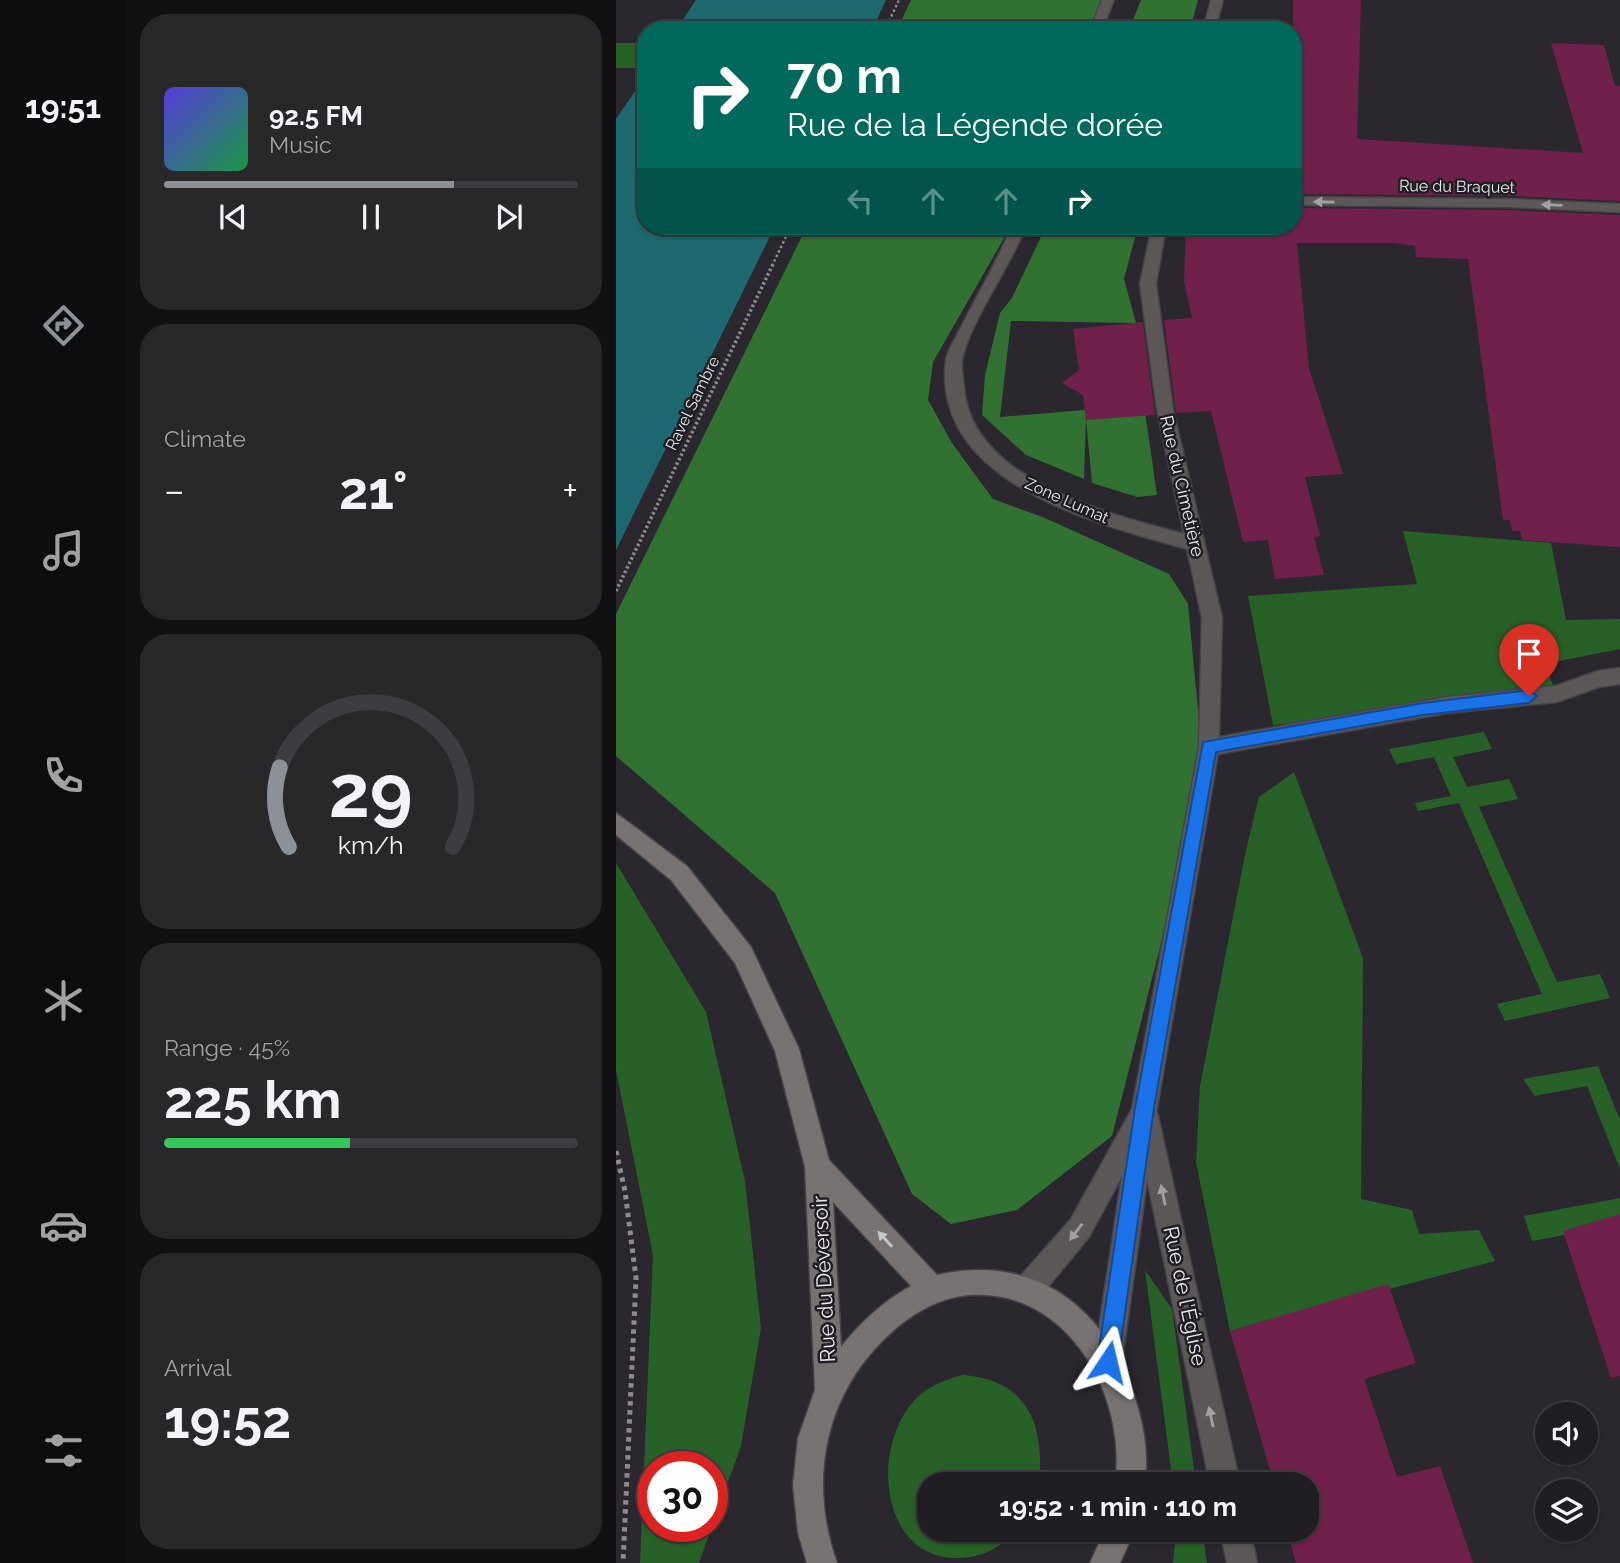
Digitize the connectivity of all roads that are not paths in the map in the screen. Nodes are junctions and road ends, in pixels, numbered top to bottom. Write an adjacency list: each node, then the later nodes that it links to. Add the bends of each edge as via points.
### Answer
1 (1108, 0): 3 (street)
2 (1217, 0): 4 (street)
3 (1100, 21)
4 (1211, 21)
5 (1302, 201): 6 (street, Rue du Braquet, one-way to 5)
6 (1620, 208)
7 (1015, 235): 9 (street, Zone Lumat, via 954,359 957,412 982,450 1029,486 1095,517)
8 (1157, 235): 9 (street, Rue du Cimetière, via 1148,284 1165,410)
9 (1195, 544): 11 (street, Rue du Cimetière, via 1212,618)
10 (1620, 676): 11 (street, via 1557,694 1447,705)
11 (1209, 747): 13 (street, Rue de l'Église)
12 (616, 822): 14 (main road, Rue du Déversoir, via 679,873 743,955 787,1049)
13 (1145, 1108): 16 (street, Rue de l'Église, one-way to 16, via 1080,1228); 17 (street, Rue de l'Église); 20 (street, Rue de l'Église, one-way to 13)
14 (818, 1167): 15 (main road, Rue du Déversoir, one-way to 14); 18 (main road, Rue du Déversoir)
15 (932, 1289): 16 (main road, via 983,1282); 18 (main road, via 895,1308 860,1341)
16 (1028, 1289): 17 (main road, via 1069,1313)
17 (1108, 1362): 19 (main road, via 1126,1412)
18 (829, 1390): 23 (main road, via 812,1439 807,1493)
19 (1129, 1472)
20 (1222, 1472)
21 (1115, 1542): 24 (main road)
22 (1238, 1542): 25 (street)
23 (822, 1563)
24 (1105, 1563)
25 (1242, 1563)

